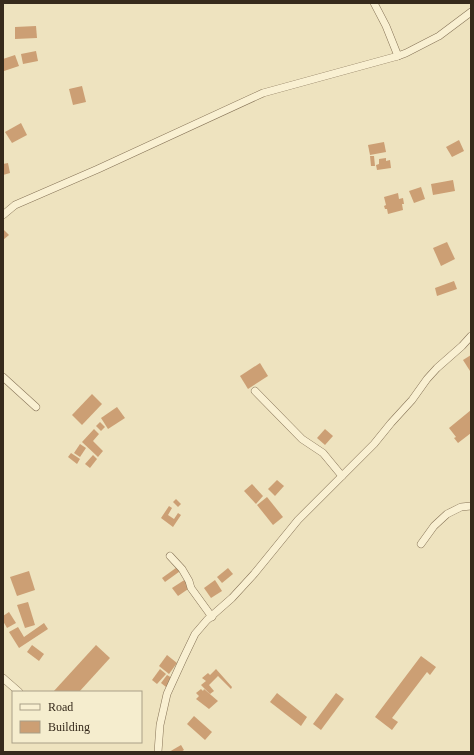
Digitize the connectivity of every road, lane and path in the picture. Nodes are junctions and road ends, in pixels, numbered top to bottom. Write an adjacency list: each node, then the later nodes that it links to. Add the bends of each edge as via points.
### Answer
1 (374, 3): 3 (street)
2 (471, 12): 3 (street, via 439,36)
3 (398, 56): 4 (street, via 263,93 15,205)
4 (3, 215)
5 (471, 336): 9 (street, via 437,368 374,444)
6 (3, 377): 8 (street)
7 (256, 391): 9 (street, via 302,439 324,453)
8 (36, 407)
9 (342, 476): 13 (street, via 298,520 232,598)
10 (471, 506): 11 (street, via 461,507 447,514)
11 (421, 544)
12 (170, 556): 13 (street, via 182,569 191,588)
13 (211, 616): 16 (street, via 195,634 168,694 160,725)
14 (3, 678): 15 (street)
15 (18, 691)
16 (158, 752)

